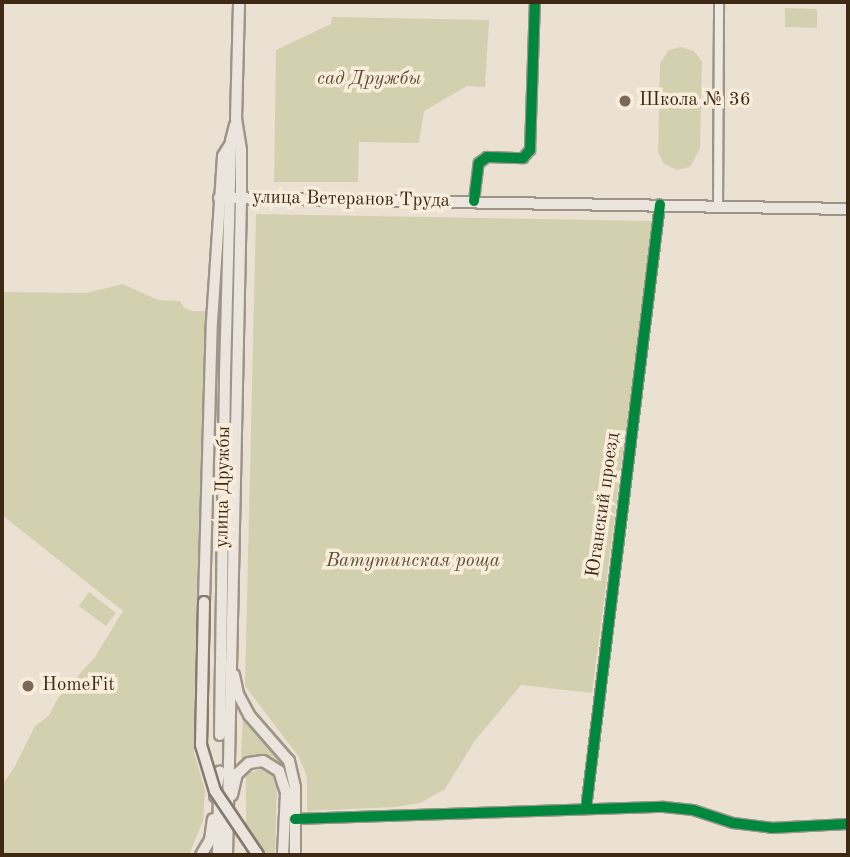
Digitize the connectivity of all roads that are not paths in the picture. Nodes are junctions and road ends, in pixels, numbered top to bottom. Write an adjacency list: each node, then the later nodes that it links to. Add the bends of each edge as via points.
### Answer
1 (239, 2): 4 (main road, улица Дружбы)
2 (535, 2): 6 (street, via 530,150 523,158 487,158 479,163)
3 (719, 2): 8 (street)
4 (236, 119): 5 (main road, улица Дружбы, via 231,141); 5 (main road, улица Дружбы, via 241,150)
5 (231, 198): 6 (main road, улица Ветеранов Труда); 10 (main road, улица Дружбы); 11 (main road, улица Дружбы); 19 (main road, bridge, via 212,322 203,753 223,807)
6 (474, 201): 7 (main road, улица Ветеранов Труда)
7 (660, 205): 8 (main road, улица Ветеранов Труда); 12 (street, Юганский проезд)
8 (718, 206): 9 (main road, улица Ветеранов Труда)
9 (848, 209)
10 (230, 627): 13 (main road, via 238,694 249,715 289,761); 15 (main road, улица Дружбы)
11 (220, 771): 16 (main road, via 213,827); 17 (main road, улица Дружбы)
12 (586, 809): 13 (street); 14 (street, via 692,810 733,823 771,828)
13 (295, 819): 21 (main road)
14 (848, 824)
15 (227, 839): 18 (main road, улица Дружбы); 20 (main road, via 235,780 244,765 269,763 283,777 286,793)
16 (201, 855)
17 (218, 855)
18 (227, 855)
19 (258, 855)
20 (283, 855)
21 (295, 855)

